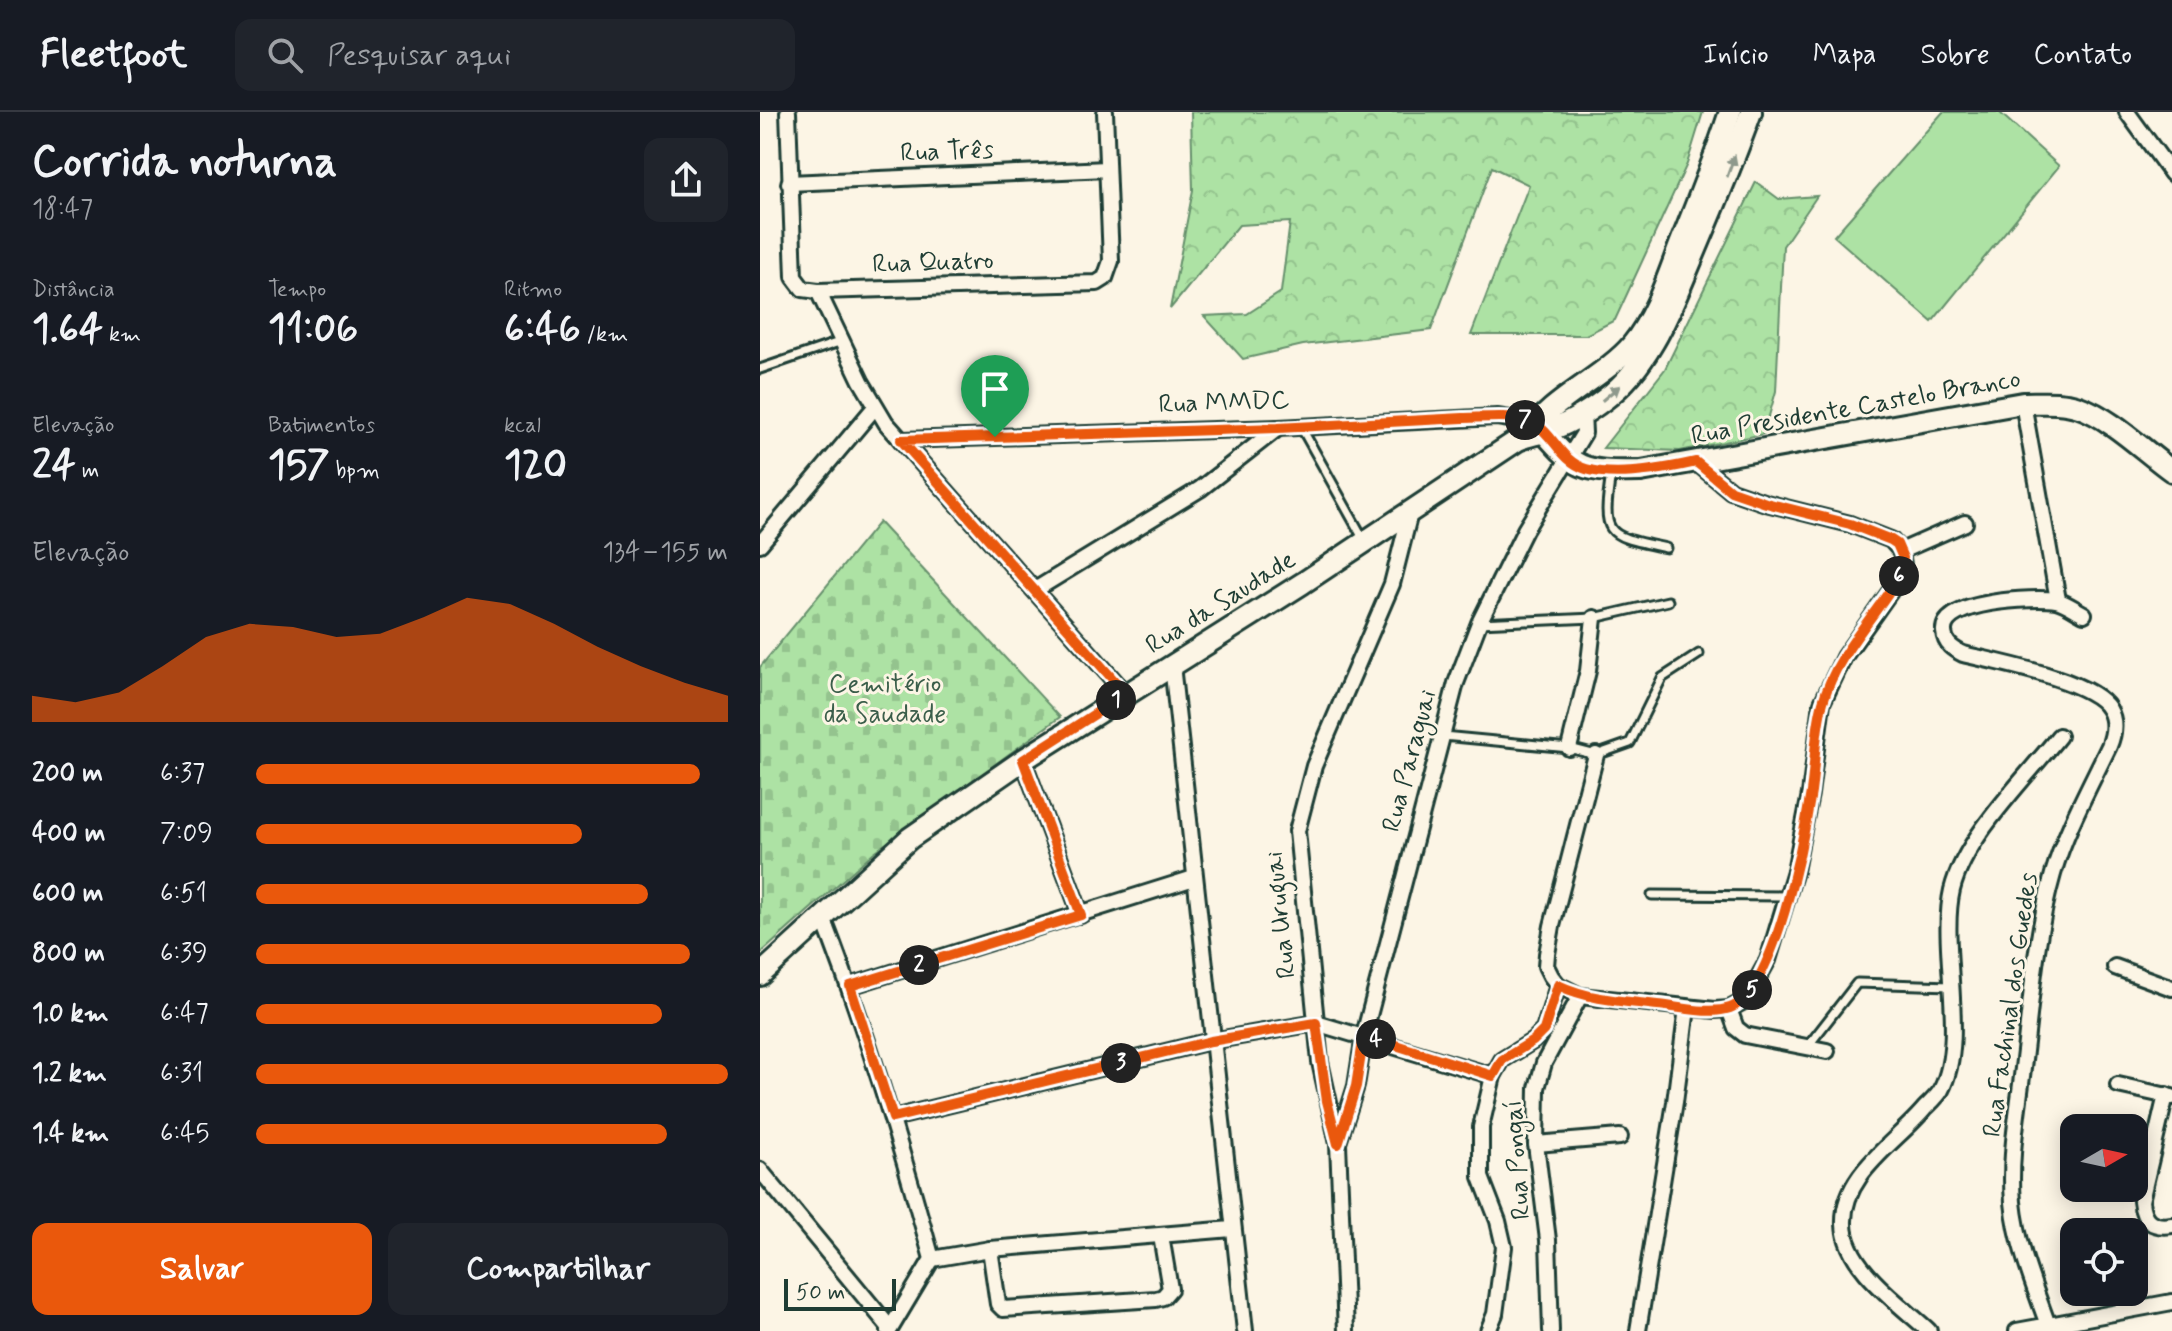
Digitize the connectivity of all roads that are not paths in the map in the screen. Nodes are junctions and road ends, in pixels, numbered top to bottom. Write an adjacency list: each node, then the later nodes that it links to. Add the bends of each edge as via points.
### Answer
1 (788, 112): 8 (street)
2 (1105, 112): 6 (street)
3 (1730, 112): 17 (main road, via 1672,268 1641,331 1618,361)
4 (1751, 112): 14 (main road, one-way to 4, via 1609,397 1648,353)
5 (2127, 112): 7 (street)
6 (1107, 169): 8 (street, Rua Três); 9 (street, Rua Quatro, via 1111,261 1105,278 1097,283)
7 (2172, 174)
8 (789, 183): 9 (street, via 794,277 803,289)
9 (818, 291): 10 (street)
10 (842, 341): 11 (lane); 13 (street)
11 (760, 369)
12 (2023, 403): 20 (main road, Rua Presidente Castelo Branco); 21 (main road, Rua Presidente Castelo Branco, via 2057,403 2087,411); 30 (street)
13 (875, 407): 18 (street); 26 (street)
14 (1583, 413): 17 (main road); 19 (street, Rua Paraguai, via 1584,433)
15 (1301, 427): 16 (street, Rua MMDC); 17 (street, Rua MMDC, via 1497,417); 25 (lane)
16 (1278, 428): 18 (street, Rua MMDC); 29 (street, via 1200,489)
17 (1537, 430): 19 (main road); 23 (main road, Rua da Saudade)
18 (901, 440): 29 (street)
19 (1568, 460): 22 (main road, Rua Presidente Castelo Branco); 34 (street, Rua Paraguai, via 1525,530)
20 (1696, 462): 22 (main road, Rua Presidente Castelo Branco); 28 (street, via 1731,491 1850,524 1891,540)
21 (2172, 471)
22 (1611, 472): 27 (lane, via 1609,526 1618,537)
23 (1410, 513): 25 (main road, Rua da Saudade); 57 (street, Rua Uruguai, via 1392,584 1314,766 1297,831)
24 (1965, 523): 28 (street)
25 (1365, 542): 36 (main road, Rua da Saudade)
26 (760, 544)
27 (1666, 548)
28 (1901, 551): 45 (street, via 1898,578 1844,657 1822,703 1803,836)
29 (1035, 590): 37 (street)
30 (2058, 600): 32 (street, Rua Fachinal dos Guedes); 76 (street, Rua Fachinal dos Guedes, via 1973,606 1943,629 1953,649 1963,654 2089,692 2105,703 2113,722 2114,735 2052,875 2013,1156 2019,1238)
31 (1668, 601): 33 (lane)
32 (2084, 614)
33 (1594, 618): 34 (lane); 40 (street, via 1588,671)
34 (1479, 623): 38 (street, Rua Paraguai)
35 (1699, 654): 41 (lane, via 1662,678 1630,743)
36 (1172, 665): 37 (main road, Rua da Saudade); 43 (street)
37 (1126, 694): 42 (main road, Rua da Saudade)
38 (1441, 735): 40 (lane); 58 (street, Rua Paraguai)
39 (2059, 736): 52 (street, via 1966,852 1952,891)
40 (1569, 748): 41 (lane)
41 (1596, 755): 50 (street, via 1547,954 1546,966)
42 (1023, 760): 46 (main road, Rua da Saudade, via 910,838); 47 (street)
43 (1194, 878): 47 (street); 59 (street)
44 (1652, 895): 45 (lane)
45 (1788, 896): 56 (street, via 1759,980 1746,1000)
46 (822, 915): 49 (main road, Rua da Saudade); 51 (street)
47 (1081, 915): 51 (street)
48 (2115, 967): 53 (street)
49 (760, 975)
50 (1558, 985): 54 (street); 62 (street, via 1544,1030 1502,1060)
51 (850, 986): 65 (street)
52 (1951, 986): 60 (lane, via 1857,983); 83 (street, via 1951,1054 1941,1090 1854,1182 1845,1208 1844,1227 1859,1265)
53 (2172, 988)
54 (1580, 996): 55 (street); 68 (street, Rua Pongaí, via 1544,1063 1537,1088)
55 (1687, 1008): 56 (street); 82 (street)
56 (1729, 1009): 60 (street, via 1745,1035)
57 (1316, 1023): 58 (street); 59 (street); 67 (street, Rua Uruguai)
58 (1364, 1035): 62 (street); 67 (street, Rua Paraguai, via 1356,1086)
59 (1211, 1041): 65 (street); 71 (street)
60 (1806, 1047): 61 (street)
61 (1827, 1051)
62 (1493, 1076): 80 (street, via 1481,1127 1481,1177 1504,1247)
63 (2118, 1085): 64 (street)
64 (2169, 1096): 70 (street, via 2141,1201 2147,1221)
65 (893, 1118): 74 (street)
66 (1620, 1137): 68 (street)
67 (1338, 1144): 79 (street, Rua Uruguai)
68 (1536, 1144): 81 (street, Rua Pongaí, via 1550,1265)
69 (760, 1170): 77 (street)
70 (2172, 1225)
71 (1232, 1229): 72 (street); 78 (street)
72 (1161, 1236): 73 (street); 73 (street, via 1170,1289 1156,1299 1003,1309)
73 (990, 1249): 74 (street)
74 (932, 1259): 77 (street)
75 (2172, 1302): 76 (street)
76 (2048, 1325): 84 (street)
77 (889, 1330)
78 (1245, 1331)
79 (1346, 1331)
80 (1488, 1331)
81 (1551, 1331)
82 (1638, 1331)
83 (1929, 1331)
84 (2017, 1331)

